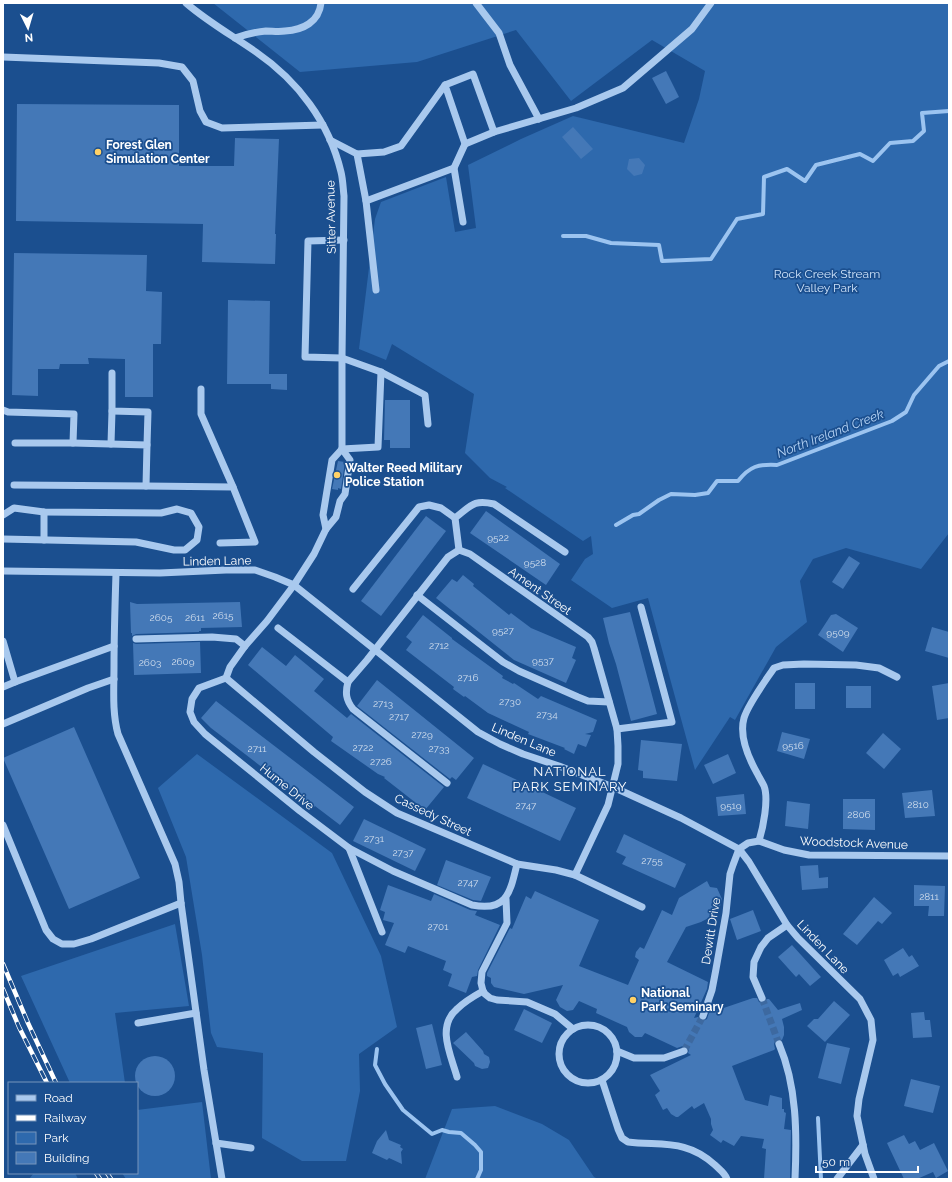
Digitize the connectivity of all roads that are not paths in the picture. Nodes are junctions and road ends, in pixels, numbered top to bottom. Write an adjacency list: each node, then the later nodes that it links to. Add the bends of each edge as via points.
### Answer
1 (186, 3): 5 (street, Sitter Avenue, via 202,17)
2 (321, 3): 5 (street, via 320,13 304,28 268,31)
3 (476, 3): 8 (street, via 499,33 510,65)
4 (711, 3): 8 (street, via 692,29 623,88 576,108)
5 (236, 38): 9 (street, Sitter Avenue, via 277,68 309,102)
6 (3, 57): 9 (street, via 159,62 182,67 193,80 200,110 206,122 222,128)
7 (445, 85): 10 (street, via 473,74); 12 (street); 13 (street, via 401,146 384,152)
8 (539, 119): 10 (street)
9 (323, 125): 11 (street, Sitter Avenue)
10 (494, 132): 12 (street)
11 (330, 140): 13 (street); 17 (street, Sitter Avenue, via 341,174)
12 (465, 144): 14 (street)
13 (356, 154): 15 (street)
14 (454, 168): 15 (street); 16 (street)
15 (366, 201): 18 (street)
16 (462, 222)
17 (344, 240): 19 (street, Sitter Avenue); 19 (street, via 308,241 305,357)
18 (376, 290)
19 (342, 358): 20 (street); 30 (street, Sitter Avenue)
20 (382, 372): 25 (street, via 426,395); 30 (street, via 378,447)
21 (112, 373): 24 (street)
22 (201, 388): 33 (street, via 201,414)
23 (3, 410): 27 (street, via 74,414)
24 (112, 411): 28 (street); 29 (street, via 148,412)
25 (428, 424)
26 (15, 443): 27 (street)
27 (73, 443): 28 (street)
28 (111, 444): 29 (street)
29 (147, 445): 32 (street)
30 (342, 449): 37 (street, via 332,460 323,515); 37 (street, Sitter Avenue, via 350,460 345,494 340,501 336,517)
31 (14, 485): 32 (street)
32 (146, 486): 33 (street)
33 (233, 487): 40 (street, via 255,542)
34 (44, 512): 35 (street, via 14,508); 39 (street); 39 (street, via 160,513 177,509 190,513 199,527 197,540 184,550 136,542)
35 (3, 515)
36 (455, 518): 41 (street); 42 (street, via 474,503 494,504); 46 (street, via 441,508 429,505 420,507)
37 (326, 529): 45 (street, Sitter Avenue)
38 (3, 539): 39 (street)
39 (44, 540)
40 (220, 543)
41 (459, 550): 47 (street, via 448,556); 61 (street, Ament Street, via 470,554 588,637 594,648)
42 (566, 552)
43 (3, 571): 44 (street, Linden Lane)
44 (116, 573): 45 (street, Linden Lane, via 255,570); 52 (street)
45 (294, 585): 53 (street); 54 (street, Linden Lane)
46 (353, 589)
47 (417, 595): 54 (street); 61 (street, via 503,662 519,671 588,701)
48 (641, 607): 63 (street, via 672,722)
49 (278, 628): 59 (street)
50 (136, 639): 53 (street, via 212,637 236,639)
51 (3, 640): 58 (street)
52 (114, 646): 57 (street); 58 (street)
53 (245, 646): 56 (street)
54 (375, 650): 59 (street); 65 (street, Linden Lane, via 478,732 524,754)
55 (897, 677): 67 (street, via 879,668 856,665 804,664 774,668 753,700 743,726 748,752 764,786 766,797)
56 (226, 678): 68 (street, Hume Drive, via 199,688 192,699 190,712 194,722 204,734); 71 (street, Cassedy Street, via 314,752 365,792 397,813)
57 (114, 679): 62 (street); 74 (street, via 114,713 118,734 175,864)
58 (15, 682): 60 (street)
59 (348, 682): 64 (street, via 348,703)
60 (3, 687)
61 (609, 702): 63 (street, Ament Street)
62 (3, 724)
63 (617, 729): 65 (street, Ament Street, via 618,764)
64 (447, 783)
65 (612, 787): 69 (street, Linden Lane, via 681,818); 72 (street, via 608,804)
66 (3, 825): 74 (street, via 46,930 53,939 62,944 74,944 90,939)
67 (759, 840): 69 (street); 70 (street, Woodstock Avenue, via 784,850 809,855)
68 (349, 848): 73 (street, Hume Drive, via 400,874 472,905 483,908 499,904); 77 (street)
69 (739, 849): 76 (street, Linden Lane); 81 (street, Dewitt Drive, via 730,874 716,969)
70 (949, 856)
71 (517, 864): 72 (street, Cassedy Street); 73 (street)
72 (575, 875): 75 (street, Cassedy Street)
73 (506, 899): 78 (street, via 507,923 482,972)
74 (181, 903): 80 (street)
75 (642, 907)
76 (787, 925): 79 (street, via 768,938 754,962 753,977); 90 (street, Linden Lane, via 860,999 871,1020 873,1040 858,1110 858,1126)
77 (382, 932)
78 (483, 991): 83 (street, via 490,998 497,1000 527,1002 555,1014); 87 (street, via 455,1010 446,1026 446,1041)
79 (762, 998)
80 (196, 1013): 82 (street); 89 (street)
81 (703, 1016)
82 (138, 1023)
83 (573, 1029): 85 (street, via 586,1025 604,1030 613,1039); 88 (street, via 564,1037 559,1048 558,1056 563,1070 580,1082)
84 (779, 1044): 94 (street, via 786,1059 793,1100)
85 (617, 1051): 86 (street, via 634,1058 664,1058); 88 (street, via 612,1071)
86 (684, 1051)
87 (457, 1077)
88 (602, 1080): 93 (street, via 622,1138 628,1142 674,1145 690,1149 711,1161)
89 (216, 1143): 91 (street); 92 (street)
90 (863, 1145): 95 (street); 96 (street, Linden Lane)
91 (252, 1148)
92 (222, 1179)
93 (727, 1179)
94 (795, 1179)
95 (837, 1179)
96 (874, 1179)

